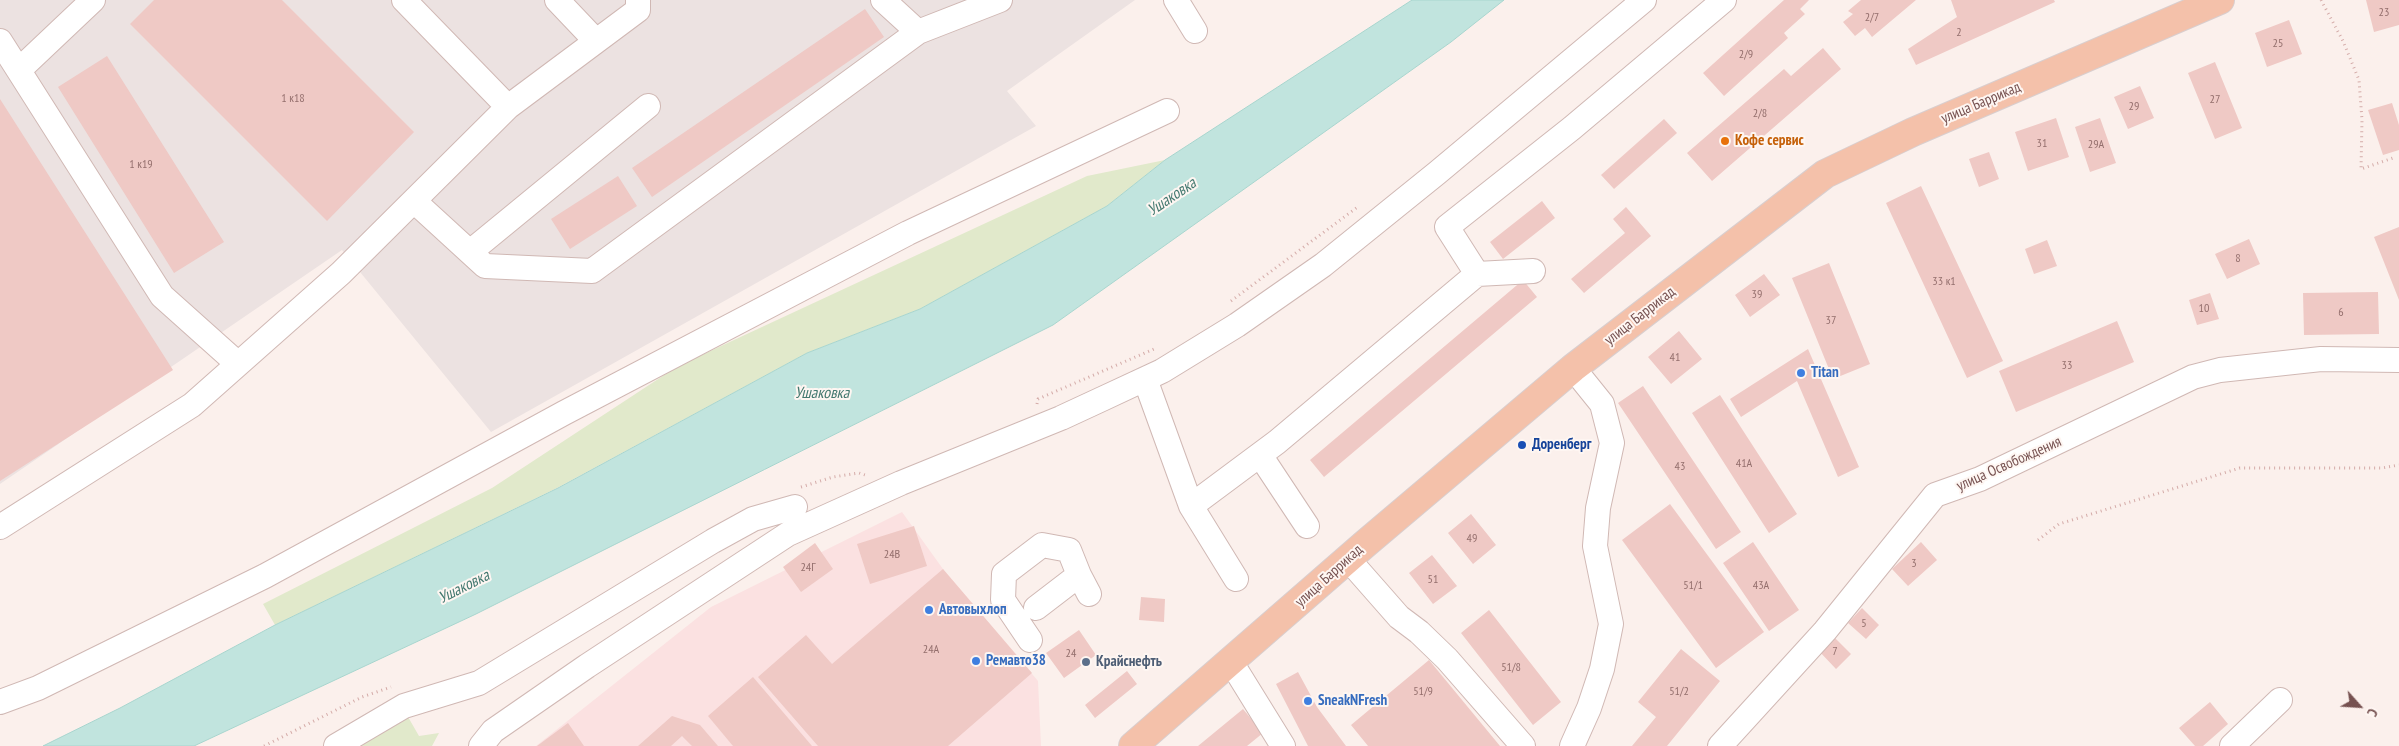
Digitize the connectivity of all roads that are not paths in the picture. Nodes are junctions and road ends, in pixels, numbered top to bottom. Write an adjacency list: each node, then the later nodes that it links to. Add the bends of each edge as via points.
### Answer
1 (93, 0): 16 (street)
2 (404, 0): 18 (street)
3 (638, 0): 18 (street, via 638,10)
4 (883, 0): 13 (street)
5 (1000, 0): 13 (street)
6 (1176, 0): 12 (street)
7 (1644, 0): 27 (street, via 1323,265 1237,325)
8 (1724, 0): 23 (street, via 1572,128 1447,227)
9 (2220, 0): 11 (main road, улица Баррикад)
10 (569, 4): 14 (street)
11 (2186, 8): 26 (main road, улица Баррикад, via 1825,174)
12 (1195, 31)
13 (918, 32): 21 (street, via 592,271 485,266)
14 (595, 40)
15 (0, 41): 16 (street)
16 (19, 70): 25 (street, via 162,296)
17 (648, 106): 21 (street)
18 (508, 107): 20 (street)
19 (1167, 111): 39 (street, via 908,233 564,413 265,576 38,688)
20 (414, 201): 21 (street); 25 (street, via 341,273)
21 (470, 252)
22 (1533, 271): 23 (street)
23 (1477, 274): 28 (street)
24 (2399, 360): 46 (street, улица Освобождения, via 2321,359 2220,370 2193,377 1980,479 1935,495 1825,631)
25 (238, 364): 32 (street, via 192,406)
26 (1573, 368): 33 (main road, улица Баррикад); 45 (street, via 1602,404 1612,443 1598,508 1595,546 1611,624 1589,708)
27 (1146, 379): 29 (street); 41 (street, via 788,534 500,725)
28 (1260, 455): 29 (street); 31 (street)
29 (1191, 506): 34 (street)
30 (795, 507): 40 (street, via 753,519 713,541 479,683 404,706)
31 (1307, 526)
32 (0, 527)
33 (1348, 559): 37 (main road, улица Баррикад); 44 (street, via 1399,617 1446,659)
34 (1236, 579)
35 (1036, 608): 36 (street, via 1084,584 1069,550 1042,545 1004,574 1003,600)
36 (1030, 640)
37 (1231, 662): 42 (main road, улица Баррикад); 43 (street)
38 (2280, 700): 47 (street)
39 (0, 702)
40 (336, 746)
41 (481, 746)
42 (1133, 746)
43 (1284, 746)
44 (1522, 746)
45 (1572, 746)
46 (1720, 746)
47 (2232, 746)

